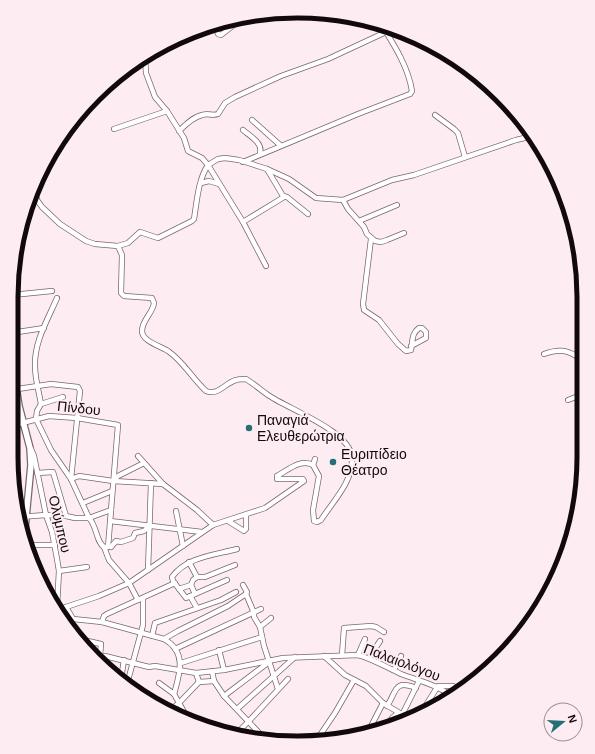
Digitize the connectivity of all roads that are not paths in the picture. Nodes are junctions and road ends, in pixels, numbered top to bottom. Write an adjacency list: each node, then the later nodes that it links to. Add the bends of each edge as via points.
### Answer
1 (231, 26): 2 (street, via 221,35)
2 (217, 30)
3 (385, 32): 11 (street, via 235,97 225,103 218,114 202,115)
4 (387, 33): 13 (street, via 407,70 412,91 410,94)
5 (145, 63): 6 (street, via 152,93)
6 (167, 111): 9 (street); 11 (street)
7 (435, 115): 15 (street, via 458,133)
8 (252, 120): 13 (street)
9 (114, 129)
10 (243, 130): 14 (street, via 257,142 261,149)
11 (179, 131): 17 (street, via 188,151 202,158)
12 (527, 137): 15 (street)
13 (280, 145): 14 (street)
14 (260, 153): 16 (street)
15 (465, 157): 23 (street, via 392,180)
16 (243, 162): 17 (street, via 225,158); 18 (street)
17 (208, 165): 19 (street); 20 (street)
18 (266, 169): 21 (street); 23 (street, via 289,179 316,198)
19 (201, 183): 20 (street, via 209,181); 30 (street, via 194,219 189,223 158,238 140,232 128,243)
20 (219, 184): 27 (street)
21 (284, 197): 25 (street, via 288,197); 27 (street)
22 (37, 198): 30 (street, via 42,207 70,231 90,243)
23 (343, 200): 26 (street)
24 (397, 205): 26 (street)
25 (308, 214)
26 (359, 220): 29 (street)
27 (243, 222): 31 (street)
28 (404, 233): 29 (street, via 381,242)
29 (372, 239): 37 (street, via 364,310 379,320 406,351 411,350)
30 (118, 246): 55 (street, via 122,254 121,293 124,296 152,298 154,303 144,324 143,334 179,361 206,391 216,392 234,380 246,379 269,396 323,425 347,444 352,456 348,479 321,520 317,522 314,521 313,510 319,476)
31 (266, 266)
32 (52, 291): 33 (street)
33 (18, 294)
34 (57, 298): 35 (street)
35 (44, 328): 36 (street); 40 (street, via 37,348 35,369)
36 (18, 332)
37 (412, 346)
38 (544, 354): 39 (street, via 565,351)
39 (577, 356)
40 (38, 386): 41 (street); 46 (street); 47 (street, via 51,384 78,387 80,391)
41 (18, 389)
42 (63, 397): 46 (street)
43 (577, 397): 44 (street)
44 (568, 400)
45 (18, 404): 49 (main road)
46 (42, 404): 48 (street, via 36,411)
47 (77, 418): 48 (street, Πίνδου, via 49,416); 59 (street); 60 (street, Πίνδου, via 116,424 118,428)
48 (36, 419): 49 (street, Πίνδου); 56 (street)
49 (23, 422): 50 (street, Πίνδου); 51 (main road)
50 (18, 424)
51 (30, 448): 58 (street, Ολύμπου); 68 (main road)
52 (138, 456): 54 (street)
53 (315, 459): 55 (street)
54 (144, 463): 60 (street); 62 (street)
55 (313, 465): 69 (street, via 301,463 277,476 278,479 304,481 265,508)
56 (63, 468): 57 (street); 59 (street)
57 (53, 472): 58 (street); 70 (street)
58 (38, 473): 67 (street, Ολύμπου)
59 (70, 479): 60 (street, via 80,476); 64 (street)
60 (112, 481): 61 (street); 63 (street)
61 (151, 483): 62 (street); 76 (street)
62 (163, 484): 75 (street)
63 (112, 491): 64 (street); 65 (street)
64 (83, 503): 71 (street)
65 (111, 510): 71 (street); 73 (street)
66 (176, 511): 77 (street)
67 (46, 514): 68 (street); 70 (street); 79 (street, Ολύμπου)
68 (26, 515): 72 (main road)
69 (246, 515): 74 (street); 74 (street, via 244,531)
70 (66, 516): 71 (street)
71 (89, 518): 82 (street, via 94,523 100,544)
72 (25, 519)
73 (110, 521): 76 (street); 82 (street)
74 (228, 521): 75 (street)
75 (213, 525): 78 (street)
76 (149, 526): 77 (street); 82 (street, via 134,533 133,538 115,547); 87 (street)
77 (180, 529): 78 (street); 81 (street)
78 (202, 532): 81 (street)
79 (55, 545): 80 (street); 88 (street, Ολύμπου)
80 (33, 546)
81 (183, 546): 87 (street)
82 (108, 547): 91 (street, via 107,556)
83 (237, 549): 84 (street)
84 (189, 562): 89 (street); 92 (street, via 173,576)
85 (235, 565): 89 (street, via 205,577)
86 (88, 567): 88 (street)
87 (148, 570): 91 (street)
88 (59, 571): 101 (street, Ολύμπου)
89 (198, 577): 94 (street, via 193,580)
90 (227, 580): 97 (street)
91 (129, 583): 102 (street); 103 (street)
92 (175, 583): 95 (street); 100 (street)
93 (243, 585): 98 (street, via 248,592)
94 (191, 586): 95 (street); 97 (street)
95 (179, 589): 99 (street, via 185,597)
96 (236, 592): 104 (street)
97 (195, 594): 99 (street)
98 (246, 594): 106 (street); 114 (street)
99 (190, 596): 104 (street)
100 (143, 598): 102 (street); 111 (street)
101 (57, 599)
102 (138, 600): 108 (street, via 107,614)
103 (65, 608): 108 (street, via 73,619)
104 (197, 608): 112 (street, via 154,623)
105 (261, 609): 106 (street)
106 (254, 613): 109 (street); 118 (street)
107 (271, 618): 109 (street)
108 (102, 622): 111 (street)
109 (260, 627): 113 (street)
110 (384, 632): 121 (street, via 371,626 344,628)
111 (141, 633): 112 (street); 130 (street)
112 (152, 636): 114 (street)
113 (262, 636): 119 (street); 129 (street)
114 (164, 639): 118 (street)
115 (365, 639): 122 (street)
116 (87, 641): 120 (street, via 101,644)
117 (380, 641): 127 (street)
118 (175, 648): 131 (street)
119 (219, 650): 131 (street); 133 (street)
120 (101, 655)
121 (342, 655): 122 (street, Παλαιολόγου); 124 (street, Παλαιολόγου)
122 (358, 655): 127 (street, Παλαιολόγου)
123 (102, 656): 128 (street, Παλαιολόγου)
124 (324, 656): 126 (street, Παλαιολόγου); 141 (street, via 338,670)
125 (401, 656): 134 (street)
126 (295, 657): 129 (street, Παλαιολόγου); 138 (street)
127 (370, 658): 134 (street, Παλαιολόγου)
128 (124, 660): 130 (street, Παλαιολόγου); 137 (street)
129 (269, 661): 133 (street, Παλαιολόγου); 138 (street); 152 (street)
130 (133, 663): 132 (street, Παλαιολόγου, via 149,668 156,666); 140 (street)
131 (181, 663): 132 (street)
132 (180, 670): 136 (street, Παλαιολόγου); 151 (street)
133 (224, 670): 135 (street, Παλαιολόγου)
134 (394, 670): 143 (street, Παλαιολόγου)
135 (212, 672): 136 (street, Παλαιολόγου); 142 (street)
136 (196, 673): 144 (street)
137 (122, 674)
138 (274, 675): 149 (street); 157 (street)
139 (288, 679): 149 (street)
140 (129, 680)
141 (354, 680): 155 (street, via 366,686); 166 (street)
142 (214, 681): 144 (street); 152 (street)
143 (420, 681): 146 (street, Παλαιολόγου); 148 (street)
144 (199, 682): 153 (street)
145 (159, 683): 151 (street)
146 (438, 686): 147 (street); 150 (street, Παλαιολόγου); 154 (street)
147 (453, 686)
148 (416, 688): 155 (street, via 406,684 399,686); 159 (street)
149 (278, 689): 162 (street)
150 (447, 693)
151 (174, 694): 153 (street)
152 (224, 696): 157 (street)
153 (179, 703): 156 (street); 158 (street)
154 (427, 704)
155 (385, 705): 159 (street); 163 (street)
156 (174, 707)
157 (237, 709): 162 (street)
158 (184, 712)
159 (400, 714): 160 (street); 161 (street)
160 (403, 715)
161 (391, 720)
162 (249, 721): 164 (street); 165 (street)
163 (372, 725)
164 (240, 730)
165 (260, 734)
166 (320, 735)

